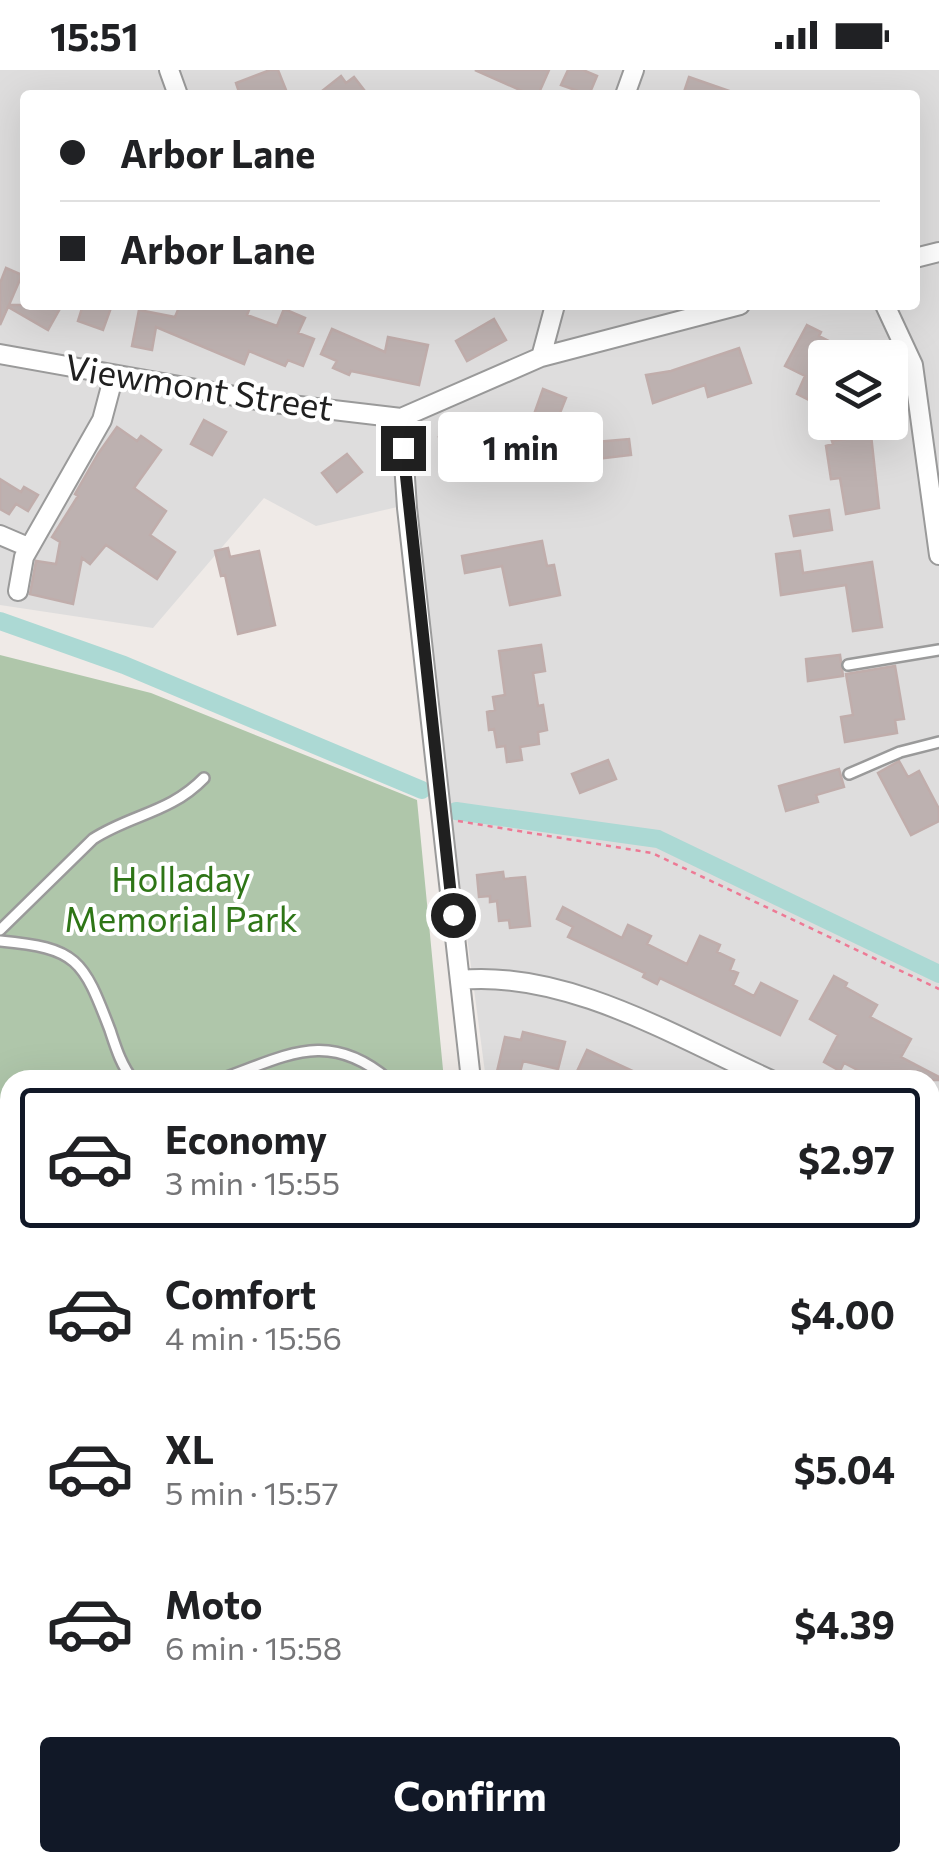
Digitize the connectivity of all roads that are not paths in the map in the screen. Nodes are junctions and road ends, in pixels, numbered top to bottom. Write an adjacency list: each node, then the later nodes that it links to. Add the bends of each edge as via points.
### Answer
1 (554, 310): 5 (street)
2 (721, 310): 5 (street)
3 (887, 310): 10 (street, via 914,366)
4 (0, 354): 6 (street, Viewmont Street)
5 (541, 357): 7 (street)
6 (114, 374): 7 (street, Viewmont Street); 9 (street, via 102,420)
7 (401, 418): 19 (street)
8 (0, 534): 9 (street)
9 (28, 547): 11 (street)
10 (939, 555)
11 (18, 591)
12 (939, 650): 13 (lane)
13 (848, 665)
14 (939, 742): 15 (lane)
15 (850, 774)
16 (204, 778): 17 (lane, via 178,802 93,839)
17 (0, 930)
18 (0, 941): 20 (lane, via 57,949 80,964)
19 (460, 980): 23 (street); 24 (street, via 544,985 596,1001)
20 (127, 1070)
21 (245, 1070): 22 (lane, via 327,1050 350,1054)
22 (374, 1070)
23 (470, 1070)
24 (749, 1070)
25 (0, 1615): 26 (street)
26 (0, 1632)

